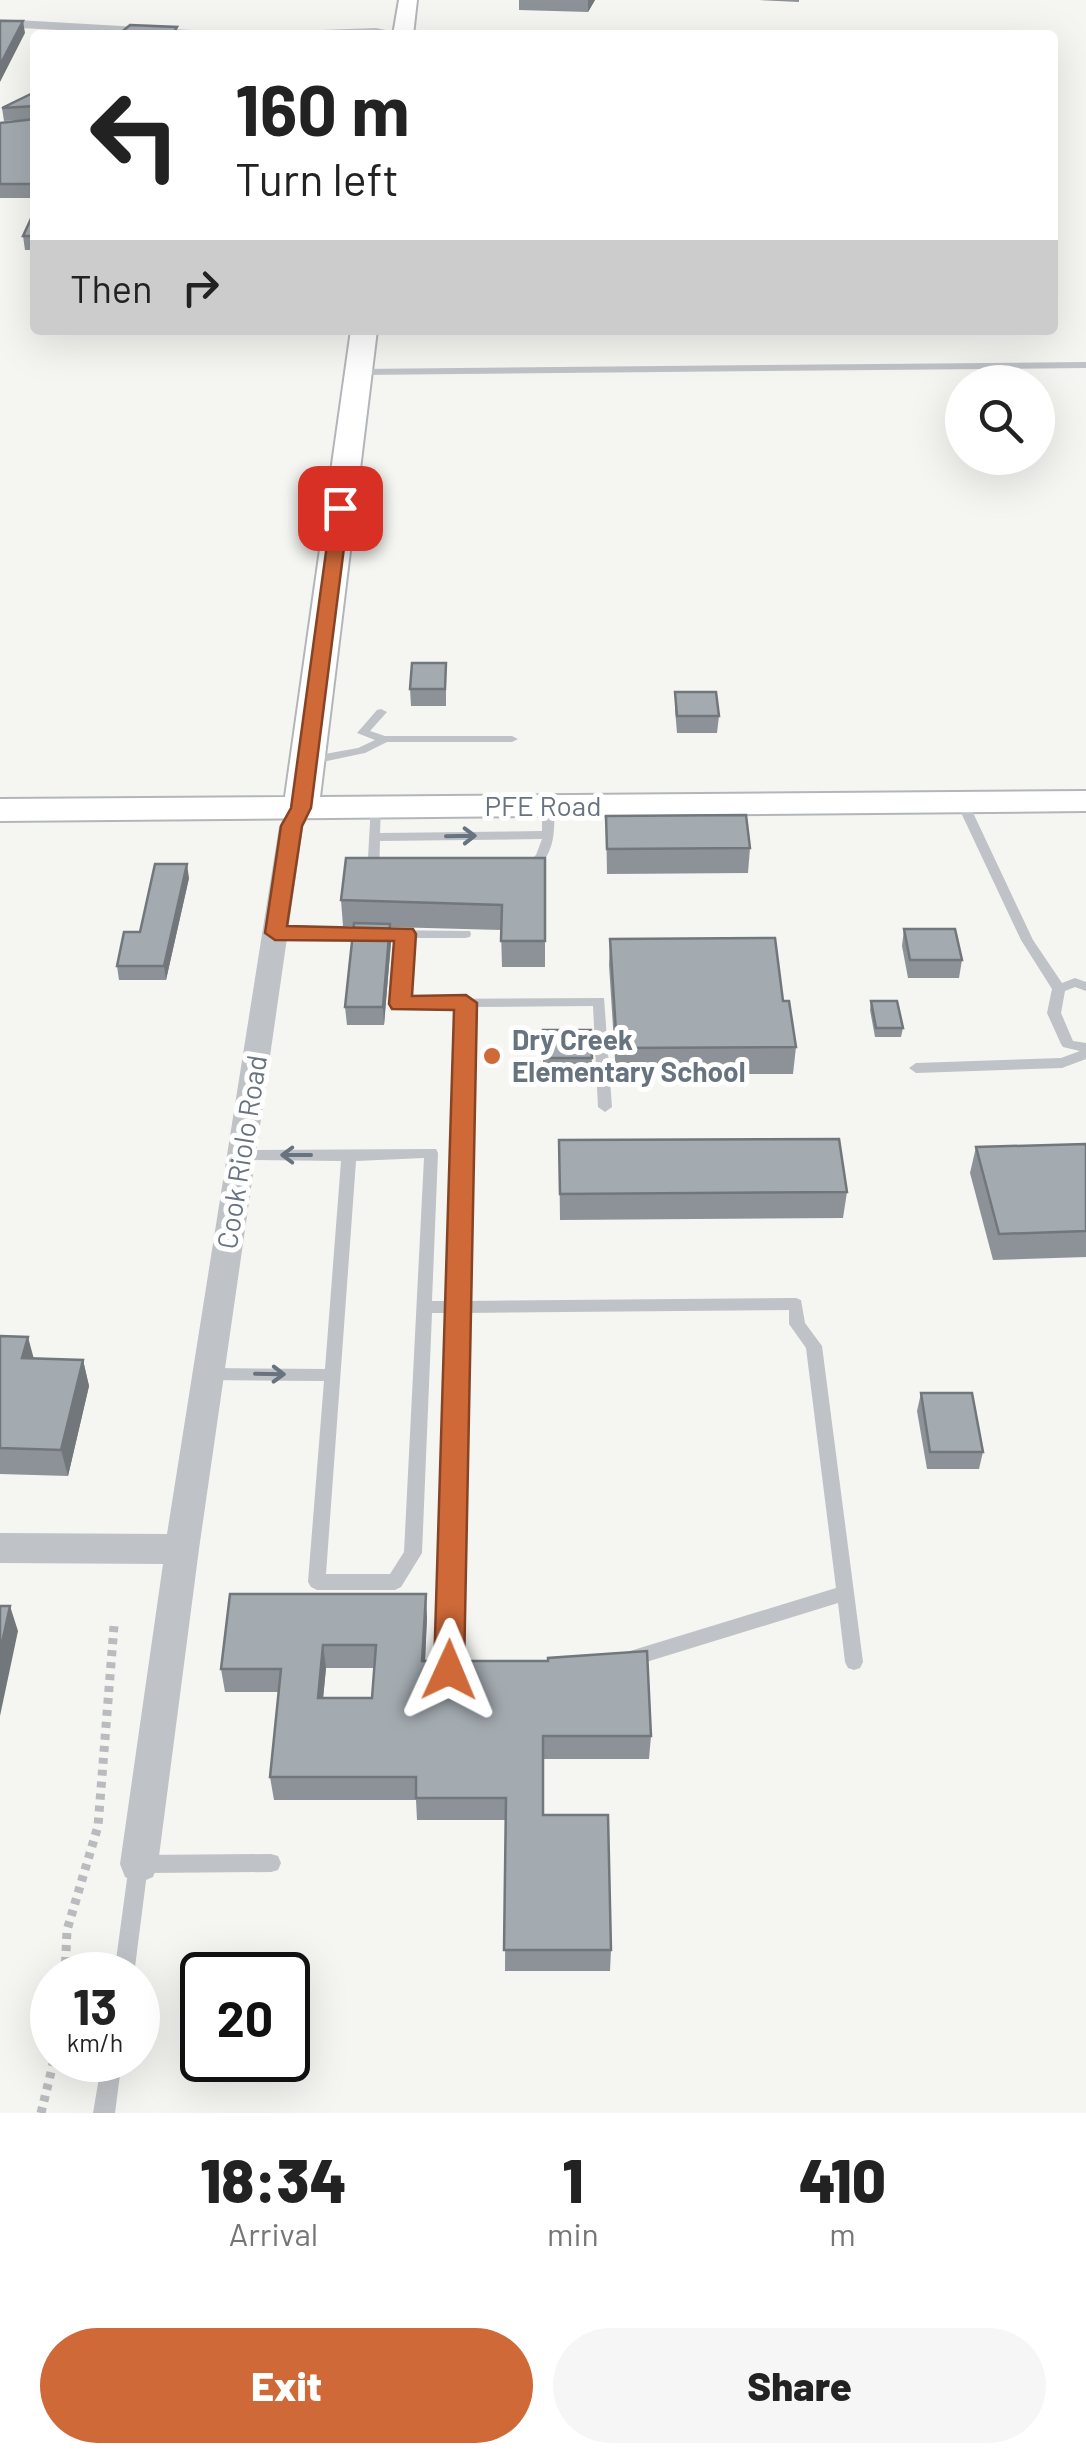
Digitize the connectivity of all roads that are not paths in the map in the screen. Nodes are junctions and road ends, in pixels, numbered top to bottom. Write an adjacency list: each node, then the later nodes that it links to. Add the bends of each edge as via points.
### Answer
1 (408, 0): 4 (street)
2 (0, 23): 3 (street)
3 (130, 30)
4 (404, 30)
5 (363, 335): 7 (street, Cook Riolo Road)
6 (1086, 365): 7 (lane)
7 (359, 372): 11 (street, Cook Riolo Road)
8 (380, 712): 9 (lane, via 363,733)
9 (385, 739): 10 (lane); 11 (lane)
10 (512, 739)
11 (307, 762): 14 (street, Cook Riolo Road)
12 (1086, 801): 13 (street, PFE Road)
13 (962, 802): 16 (street, PFE Road); 24 (lane, via 1027,940)
14 (301, 808): 15 (street, PFE Road); 17 (street, PFE Road); 20 (street, Cook Riolo Road, via 292,826)
15 (0, 810)
16 (549, 820): 17 (street, PFE Road); 18 (lane, via 539,862)
17 (374, 822): 19 (lane, via 372,876)
18 (516, 875)
19 (390, 876)
20 (275, 933): 21 (lane); 29 (street, Cook Riolo Road)
21 (406, 934): 22 (lane); 25 (lane, via 400,1004)
22 (465, 934)
23 (1086, 987): 24 (lane, via 1074,982)
24 (1059, 988): 26 (lane, via 1054,1013 1068,1044)
25 (466, 1003): 28 (lane, via 599,1001); 32 (lane)
26 (1086, 1051): 27 (lane, via 1062,1063)
27 (916, 1068)
28 (605, 1107)
29 (242, 1155): 30 (lane, one-way to 29); 33 (street, Cook Riolo Road)
30 (350, 1156): 31 (lane, via 430,1153); 34 (lane)
31 (424, 1307): 32 (lane); 34 (lane, via 413,1553 395,1582 316,1582)
32 (458, 1307): 37 (lane, via 796,1304 796,1324 814,1346); 40 (lane, via 449,1670)
33 (208, 1374): 34 (lane, one-way to 34); 36 (street, Cook Riolo Road)
34 (332, 1375)
35 (0, 1548): 36 (street)
36 (182, 1549): 42 (street, Cook Riolo Road)
37 (845, 1593): 38 (lane); 39 (lane)
38 (619, 1662)
39 (854, 1662)
40 (468, 1670)
41 (271, 1863): 42 (lane)
42 (139, 1864): 43 (lane, Cook Riolo Road)
43 (127, 1952)
44 (109, 2082): 45 (lane)
45 (104, 2113)

